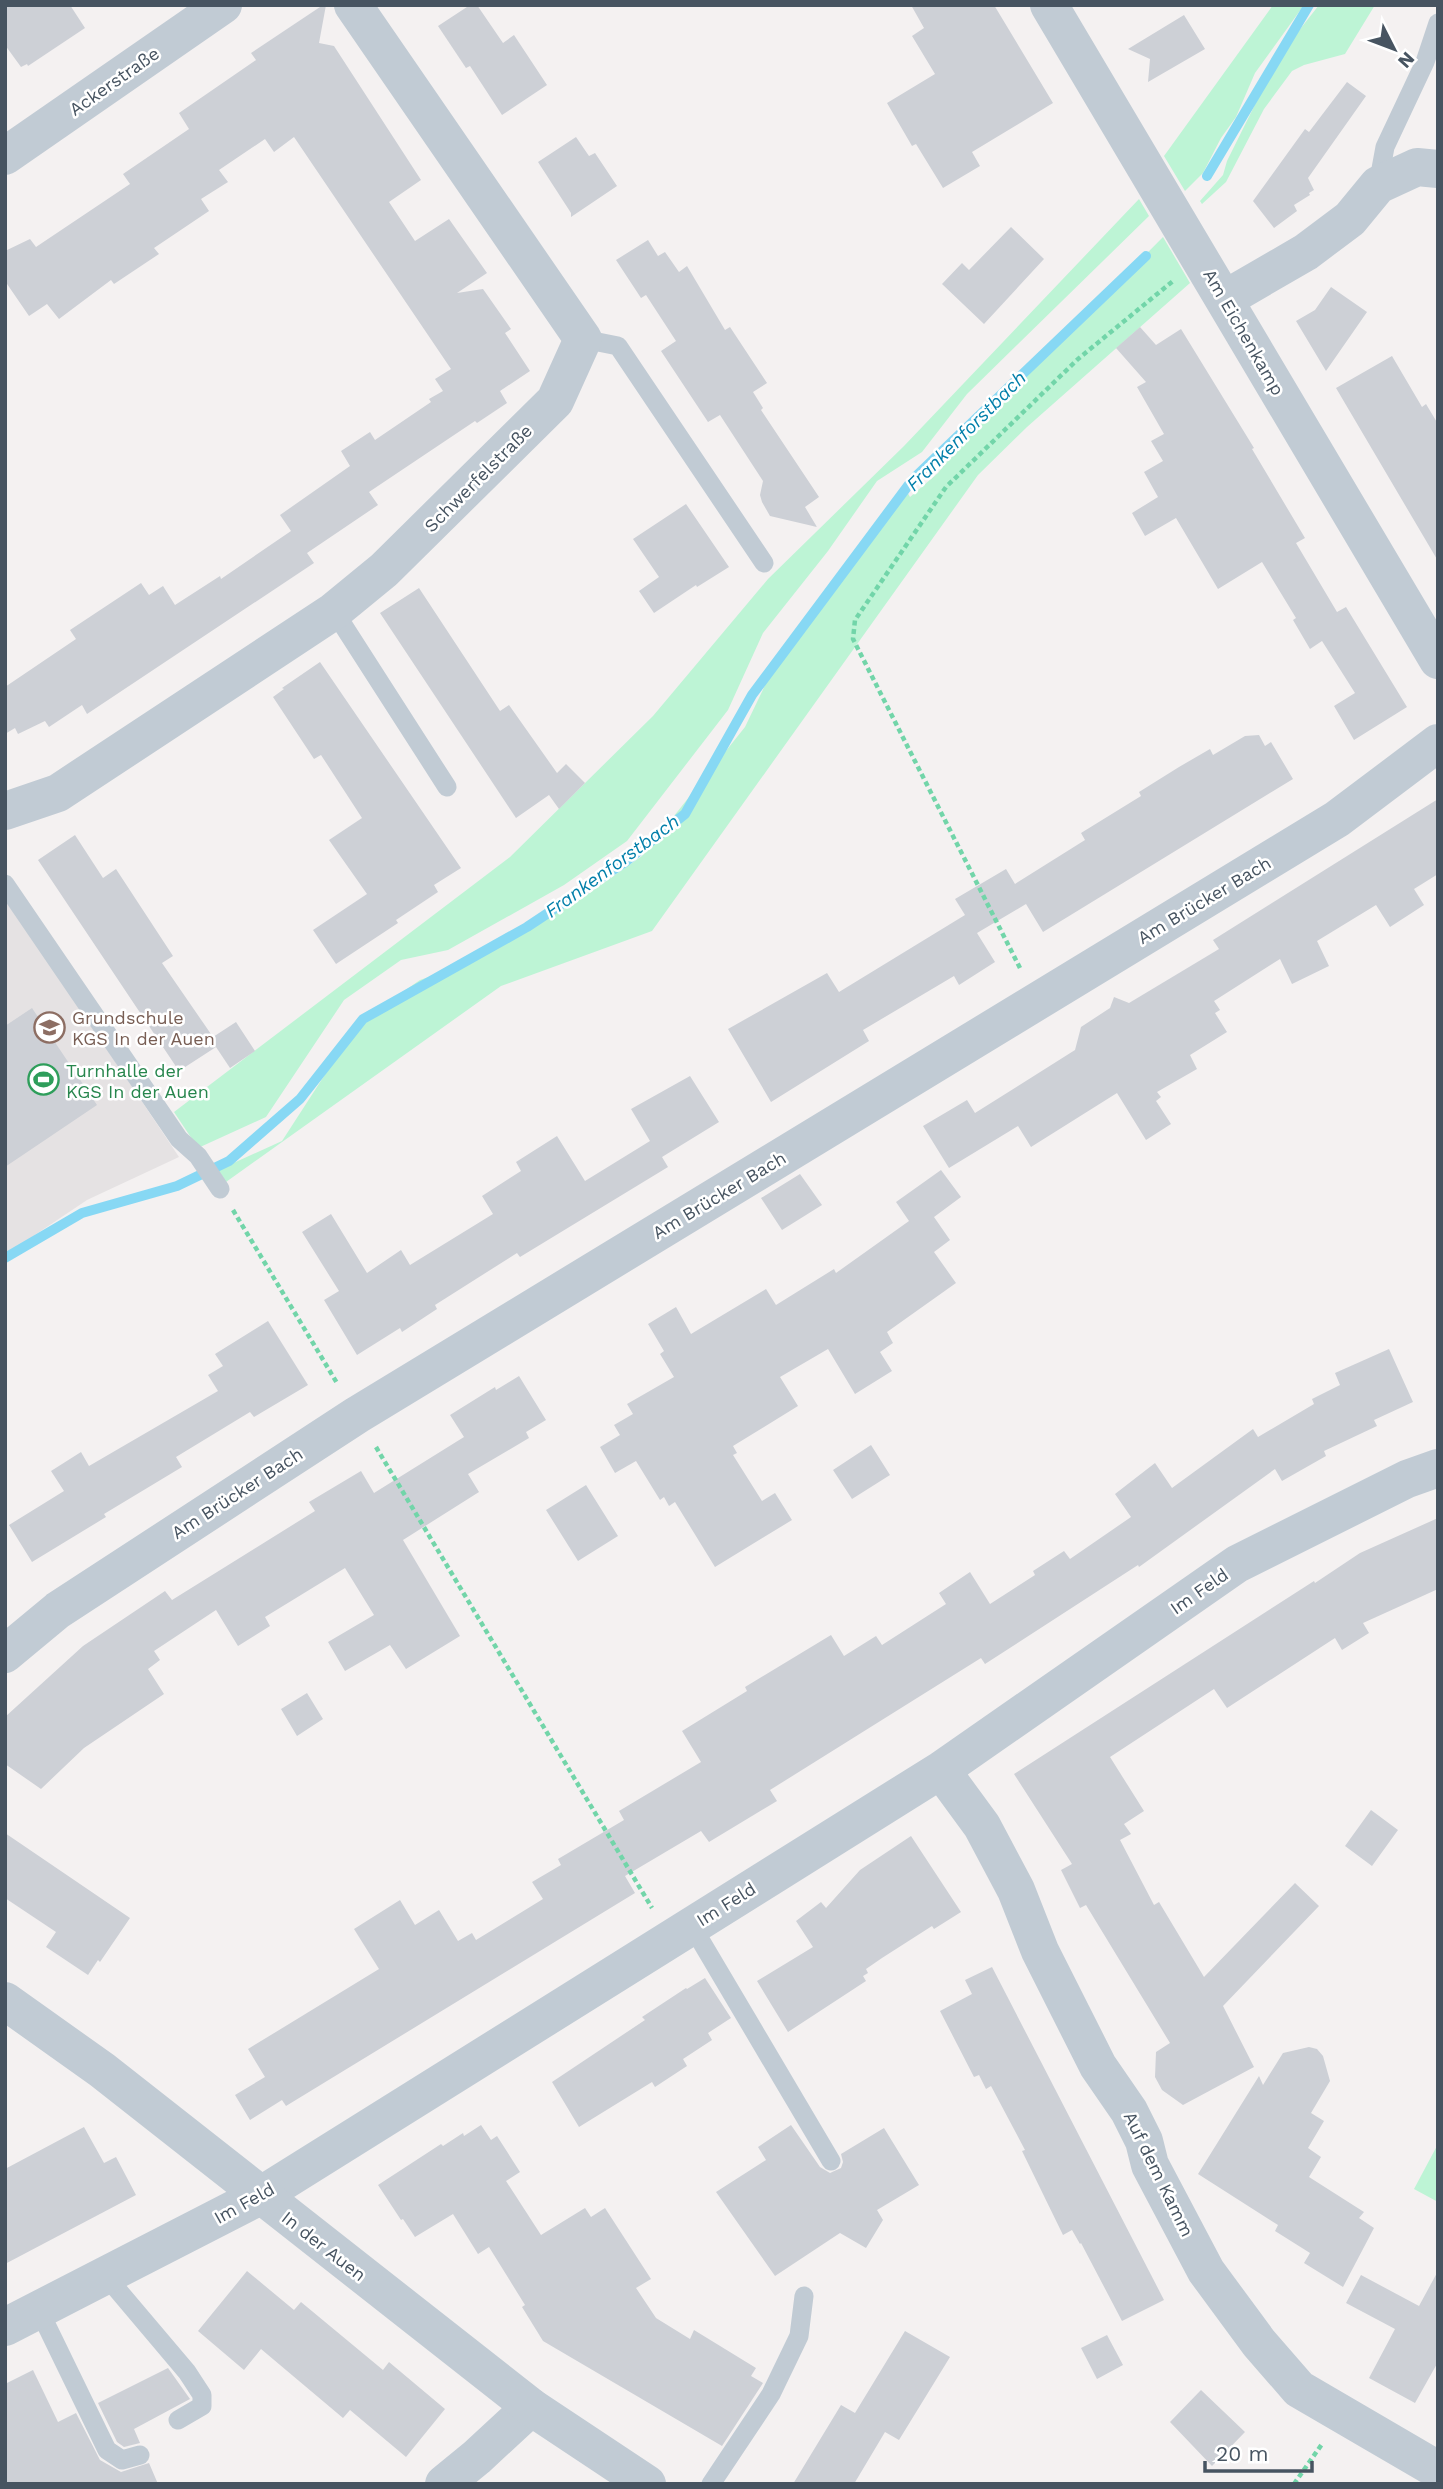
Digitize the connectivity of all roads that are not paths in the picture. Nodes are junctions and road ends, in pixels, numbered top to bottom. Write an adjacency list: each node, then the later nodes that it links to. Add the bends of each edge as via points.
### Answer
1 (223, 5): 5 (street, Ackerstraße)
2 (353, 5): 9 (street)
3 (1049, 5): 8 (street, Am Eichenkamp)
4 (1438, 23): 7 (lane, via 1385,146)
5 (5, 156)
6 (1438, 169): 7 (street, via 1417,167)
7 (1378, 185): 8 (street, via 1350,219 1306,252)
8 (1225, 299): 12 (street, Am Eichenkamp)
9 (583, 339): 10 (lane, via 618,345); 11 (street, Schwerfelstraße, via 555,401 384,570)
10 (764, 564)
11 (334, 611): 14 (lane); 15 (street, Schwerfelstraße, via 58,793)
12 (1438, 660)
13 (1438, 743): 19 (street, Am Brücker Bach, via 1337,819 357,1415)
14 (447, 787)
15 (5, 810)
16 (5, 884): 17 (lane, via 179,1139 198,1156)
17 (220, 1189)
18 (1438, 1468): 20 (street, Im Feld, via 1237,1564)
19 (8, 1644)
20 (942, 1770): 21 (street, Im Feld); 32 (street, Auf dem Kamm, via 982,1826 1016,1890 1040,1951 1098,2066 1129,2111 1150,2165 1206,2271 1299,2389)
21 (681, 1932): 23 (lane); 24 (street, Im Feld)
22 (5, 2001): 24 (street, In der Auen, via 102,2070)
23 (831, 2161)
24 (260, 2196): 25 (street, Im Feld); 29 (street, In der Auen)
25 (106, 2275): 27 (street, Im Feld); 30 (lane, via 202,2395 202,2406)
26 (804, 2296): 35 (lane, via 799,2336 771,2394)
27 (39, 2309): 28 (street, Im Feld); 31 (lane, via 107,2450 122,2460)
28 (5, 2327)
29 (531, 2407): 33 (street); 34 (street, In der Auen)
30 (178, 2420)
31 (140, 2455)
32 (1438, 2470)
33 (444, 2484)
34 (647, 2484)
35 (711, 2484)

